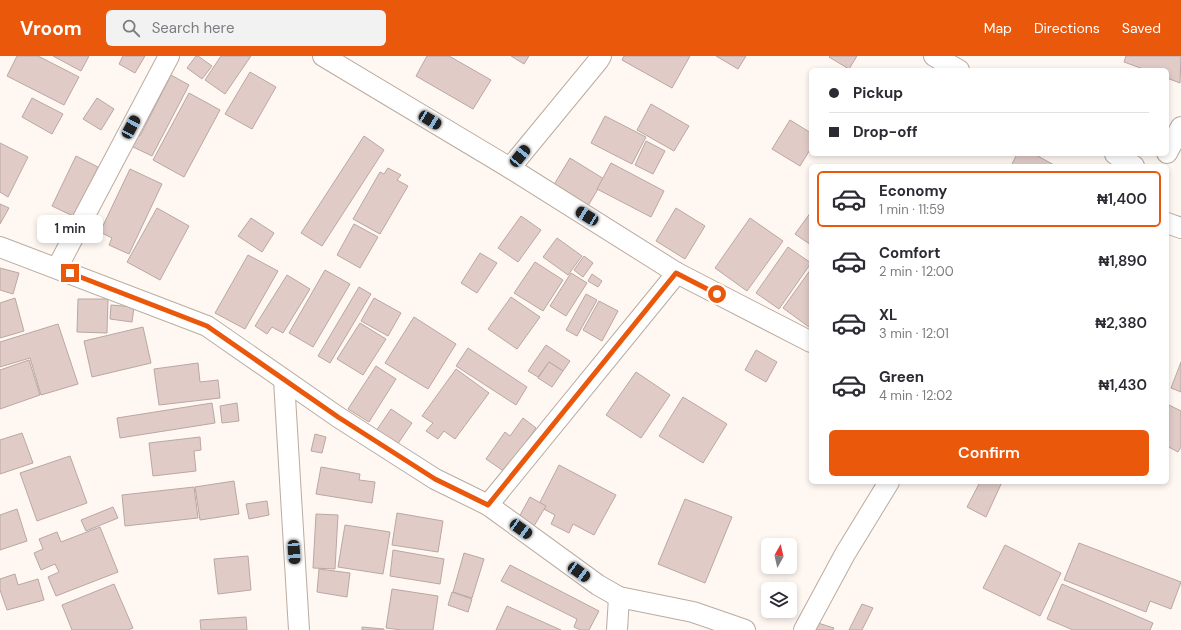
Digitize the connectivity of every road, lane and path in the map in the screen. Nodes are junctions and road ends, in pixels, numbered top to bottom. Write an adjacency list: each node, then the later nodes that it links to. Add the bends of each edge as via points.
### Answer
1 (168, 56): 14 (street)
2 (323, 56): 10 (street)
3 (601, 56): 10 (street)
4 (934, 56): 5 (street)
5 (955, 68)
6 (1181, 127): 7 (street)
7 (1169, 149)
8 (1118, 156): 9 (street)
9 (1131, 164)
10 (510, 168): 15 (street)
11 (1169, 224): 12 (street)
12 (1181, 228)
13 (0, 247): 14 (street)
14 (57, 268): 17 (street, via 207,326)
15 (676, 273): 16 (street); 19 (street)
16 (809, 341)
17 (284, 380): 19 (street, via 435,479); 21 (street)
18 (888, 484): 24 (street, via 845,554)
19 (488, 505): 20 (street, via 592,581)
20 (619, 597): 22 (street); 23 (street, via 693,612)
21 (299, 630)
22 (616, 630)
23 (745, 630)
24 (804, 630)

